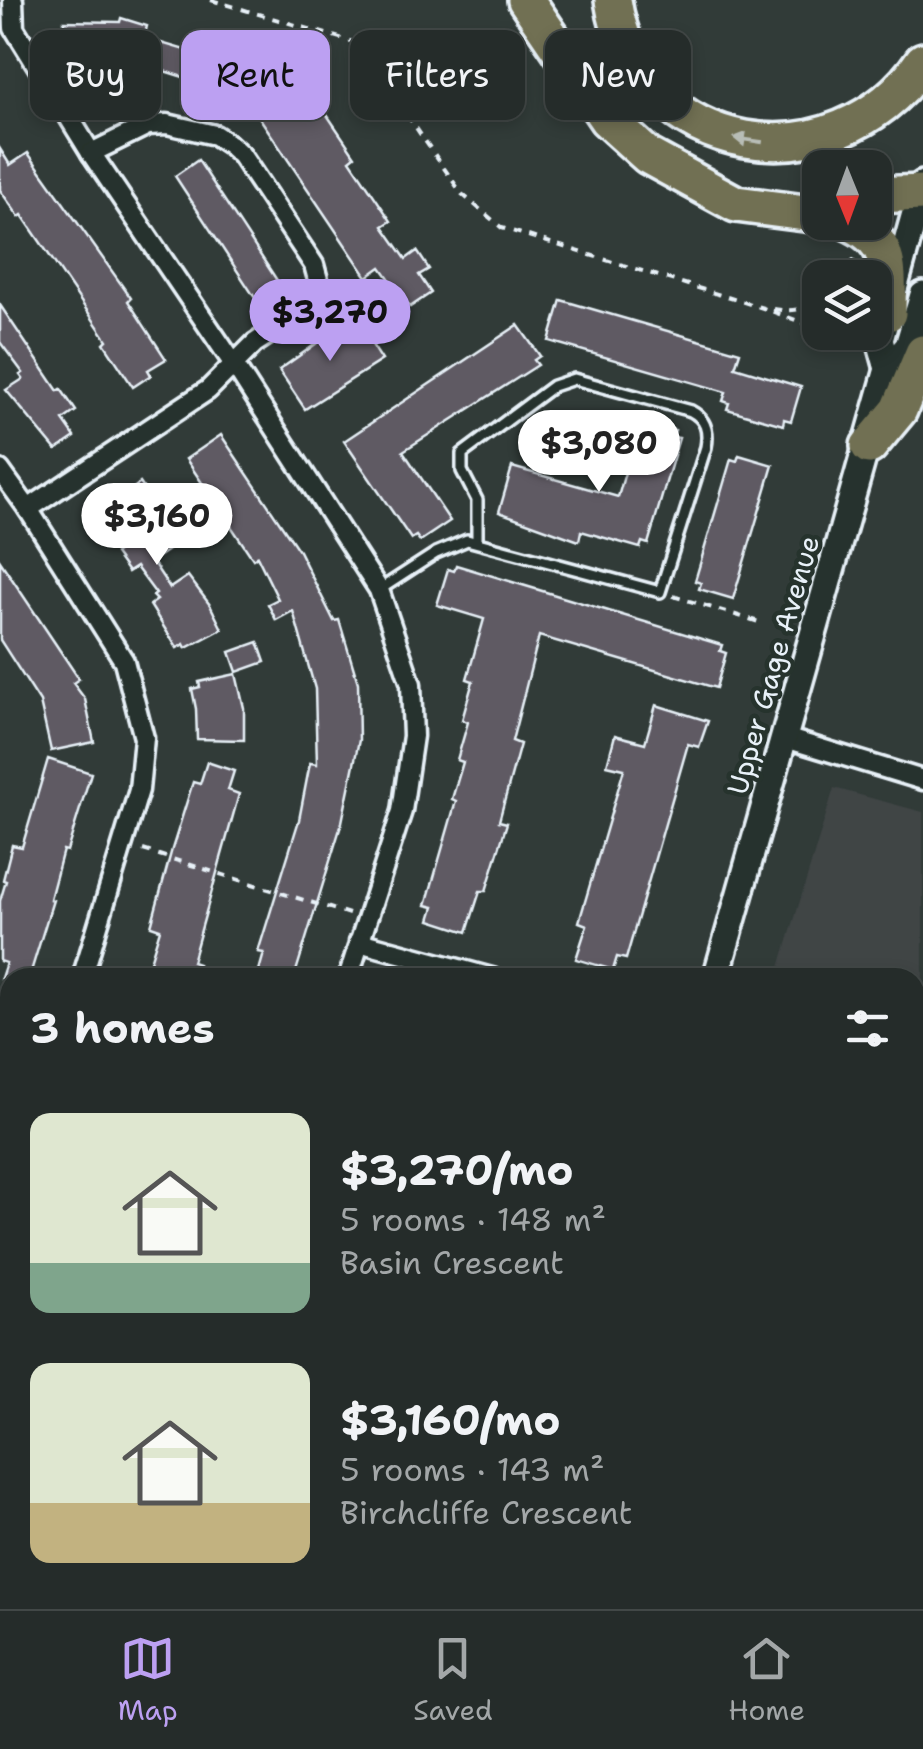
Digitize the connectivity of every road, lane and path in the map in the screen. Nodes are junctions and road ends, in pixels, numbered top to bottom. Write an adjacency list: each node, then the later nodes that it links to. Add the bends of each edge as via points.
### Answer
1 (13, 0): 5 (street)
2 (211, 0): 15 (path, via 357,43 462,194 502,228)
3 (526, 0): 8 (highway, via 607,119 648,156)
4 (614, 0): 6 (highway, one-way to 4, via 894,94 840,129 772,144 731,137 695,124 656,93 616,21)
5 (7, 31): 7 (street)
6 (923, 62)
7 (91, 153): 20 (street); 20 (street, via 167,124 214,136 251,171 314,265 320,287 316,304 255,343)
8 (708, 188): 10 (highway); 12 (highway, via 736,204)
9 (922, 190): 11 (highway); 14 (main road, Upper Gage Avenue)
10 (802, 192)
11 (892, 193)
12 (802, 213)
13 (923, 295): 21 (main road, Upper Gage Avenue, via 908,346)
14 (892, 299)
15 (763, 308): 16 (path); 17 (path)
16 (802, 309)
17 (802, 322)
18 (883, 350): 21 (main road, Upper Gage Avenue)
19 (923, 353): 22 (highway, via 899,410)
20 (235, 366): 24 (street); 26 (street)
21 (888, 369): 22 (main road, Upper Gage Avenue)
22 (869, 446): 29 (main road, Upper Gage Avenue)
23 (0, 470): 24 (street)
24 (28, 508): 31 (street, via 124,661 138,708 144,738 139,790)
25 (477, 541): 26 (lane, via 456,542); 27 (lane); 27 (lane, via 477,500 462,471 462,454 553,386 574,379 691,411 709,433)
26 (378, 590): 32 (street, via 411,684 413,736 402,812)
27 (660, 592): 28 (path)
28 (759, 622)
29 (782, 737): 30 (street); 37 (main road, Upper Gage Avenue)
30 (923, 780)
31 (124, 844): 32 (path); 34 (street)
32 (367, 920): 33 (street)
33 (359, 942): 35 (street); 36 (street)
34 (85, 968)
35 (351, 968)
36 (457, 968)
37 (719, 968)

